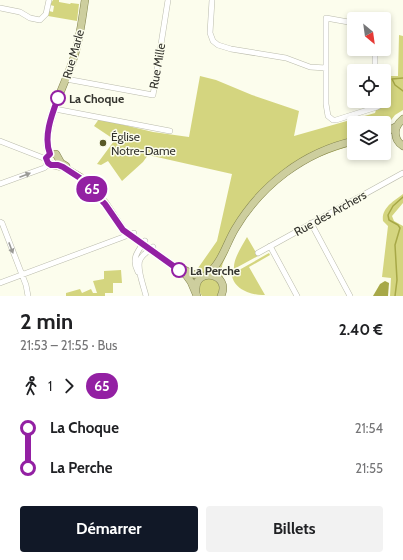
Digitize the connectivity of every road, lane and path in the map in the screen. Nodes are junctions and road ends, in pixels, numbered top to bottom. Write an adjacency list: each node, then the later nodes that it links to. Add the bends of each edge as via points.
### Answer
1 (49, 0): 5 (street, via 46,16 38,20 20,12)
2 (84, 0): 8 (main road, Rue Marle, via 77,49)
3 (168, 0): 8 (street, Rue Mille, via 153,95)
4 (212, 0): 7 (street, via 210,33 218,45 286,58 310,67)
5 (0, 8)
6 (347, 22): 7 (street, via 326,18)
7 (326, 68): 9 (street, via 326,107 331,119 336,120)
8 (66, 79): 10 (main road, Rue Marle)
9 (374, 108)
10 (55, 109): 14 (street); 20 (main road, Rue Marle, via 48,135 48,149)
11 (403, 119): 12 (main road)
12 (396, 126): 13 (main road); 16 (main road)
13 (391, 129)
14 (170, 131)
15 (391, 139): 16 (main road)
16 (397, 140): 19 (main road)
17 (0, 141): 20 (street)
18 (347, 143): 29 (main road, via 313,156 293,167 273,183 243,217)
19 (403, 146)
20 (52, 160): 22 (street, one-way to 20, via 44,168); 25 (main road, via 89,186 110,209 120,227)
21 (403, 173): 24 (street, Rue des Archers)
22 (0, 184)
23 (0, 222): 31 (street, one-way to 31)
24 (311, 223): 27 (street, Rue des Archers); 41 (street)
25 (132, 234): 26 (main road); 31 (street)
26 (144, 243): 28 (main road); 33 (street, via 134,260)
27 (270, 246): 30 (street, Rue des Archers); 40 (street)
28 (152, 248): 32 (main road, via 188,272); 33 (street, via 139,261); 36 (main road, via 187,276)
29 (223, 253): 32 (main road, via 214,268); 35 (main road, via 219,268)
30 (258, 253)
31 (22, 275): 34 (street); 37 (street)
32 (205, 276): 35 (main road, via 215,276); 36 (main road, via 196,283)
33 (141, 278): 38 (street)
34 (0, 283)
35 (222, 289): 39 (main road)
36 (196, 294)
37 (28, 296)
38 (146, 296)
39 (226, 296)
40 (297, 296)
41 (350, 296)

